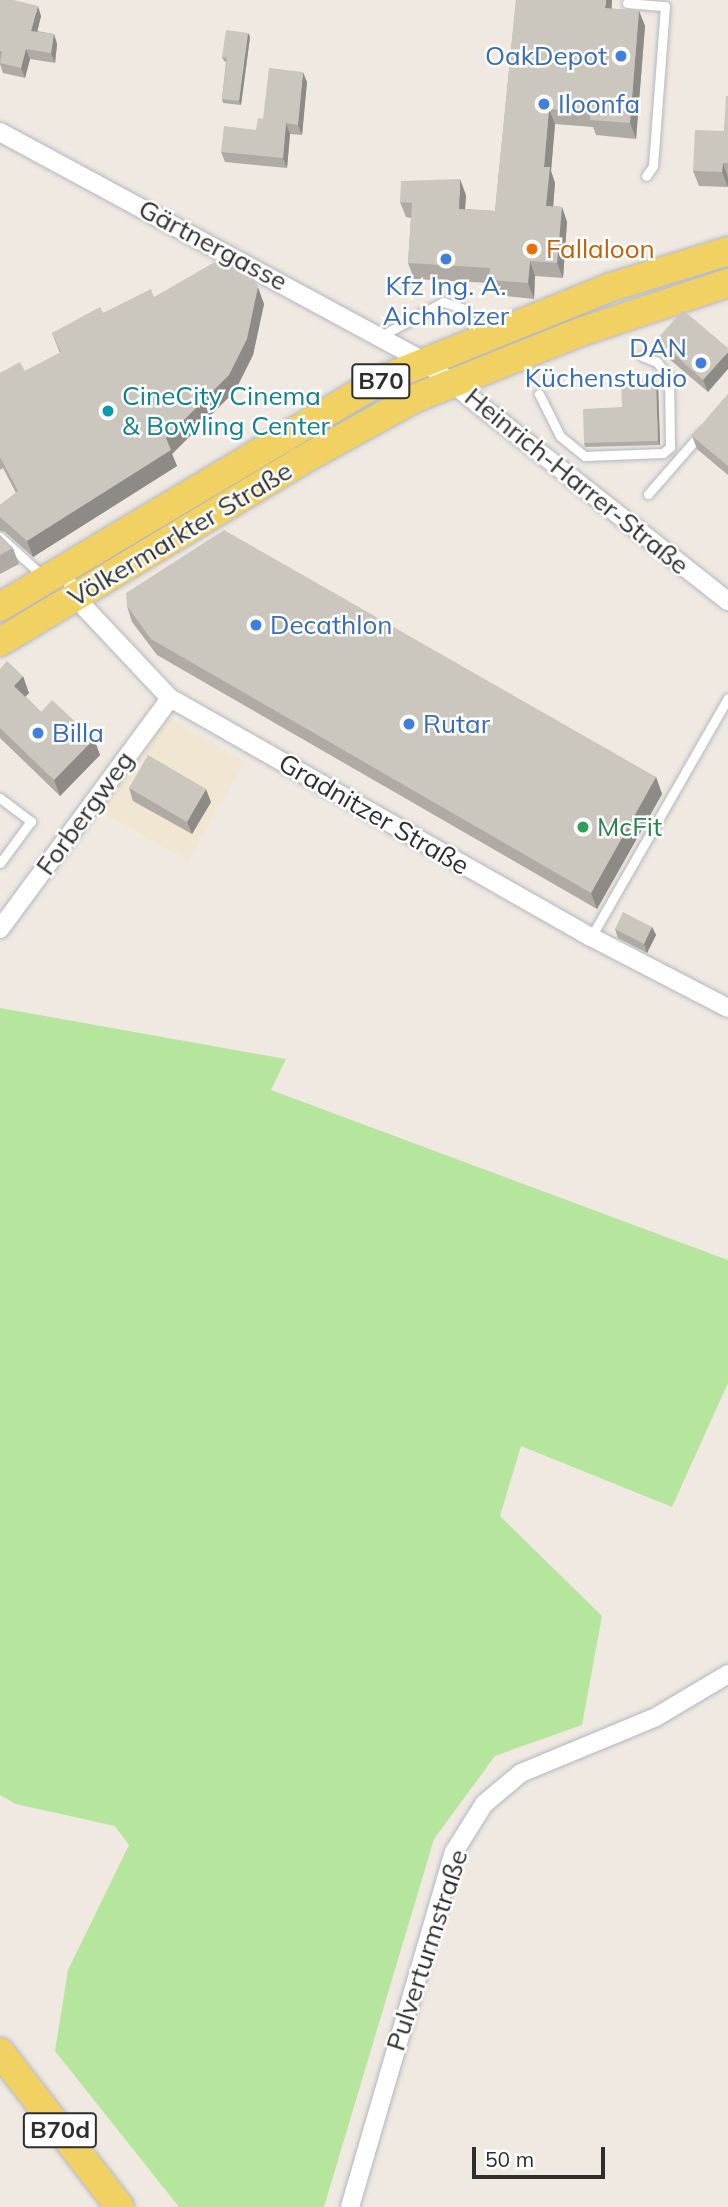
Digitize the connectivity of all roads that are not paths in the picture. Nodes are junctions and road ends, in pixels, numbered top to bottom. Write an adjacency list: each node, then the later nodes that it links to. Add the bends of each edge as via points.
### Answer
1 (627, 4): 3 (lane, via 665,6 653,166)
2 (0, 132): 8 (street, Gärtnergasse)
3 (646, 176)
4 (728, 251): 5 (main road, Völkermarkter Straße / B70)
5 (664, 270): 7 (main road); 9 (main road, Völkermarkter Straße / B70)
6 (728, 283): 7 (main road, Völkermarkter Straße / B70)
7 (671, 299): 12 (main road, Völkermarkter Straße / B70)
8 (381, 336): 9 (lane, via 443,302 464,309); 11 (street, Gärtnergasse)
9 (480, 340): 11 (main road, Völkermarkter Straße / B70)
10 (642, 356): 13 (lane, via 657,362 669,378 670,447 663,453 584,456 560,436)
11 (425, 362): 12 (street, Heinrich-Harrer-Straße); 17 (main road, Völkermarkter Straße / B70, via 300,425)
12 (453, 382): 18 (main road, Völkermarkter Straße / B70, via 299,461); 19 (street, Heinrich-Harrer-Straße, via 578,487)
13 (539, 394)
14 (710, 422): 15 (lane)
15 (648, 494)
16 (0, 537): 17 (lane)
17 (54, 575): 18 (street, Gradnitzer Straße); 20 (main road, Völkermarkter Straße / B70)
18 (78, 597): 21 (main road, Völkermarkter Straße / B70); 22 (street, Gradnitzer Straße)
19 (728, 601)
20 (0, 607)
21 (0, 642)
22 (170, 698): 26 (street, Forbergweg); 27 (street, Gradnitzer Straße)
23 (728, 698): 27 (lane)
24 (0, 798): 25 (lane, via 31,821)
25 (0, 863)
26 (0, 929)
27 (592, 937): 28 (street, Gradnitzer Straße)
28 (728, 1008)
29 (728, 1674): 32 (street, Pulverturmstraße, via 656,1717 521,1773 484,1804 454,1852)
30 (0, 2052): 31 (main road, B70d)
31 (120, 2207)
32 (350, 2207)

